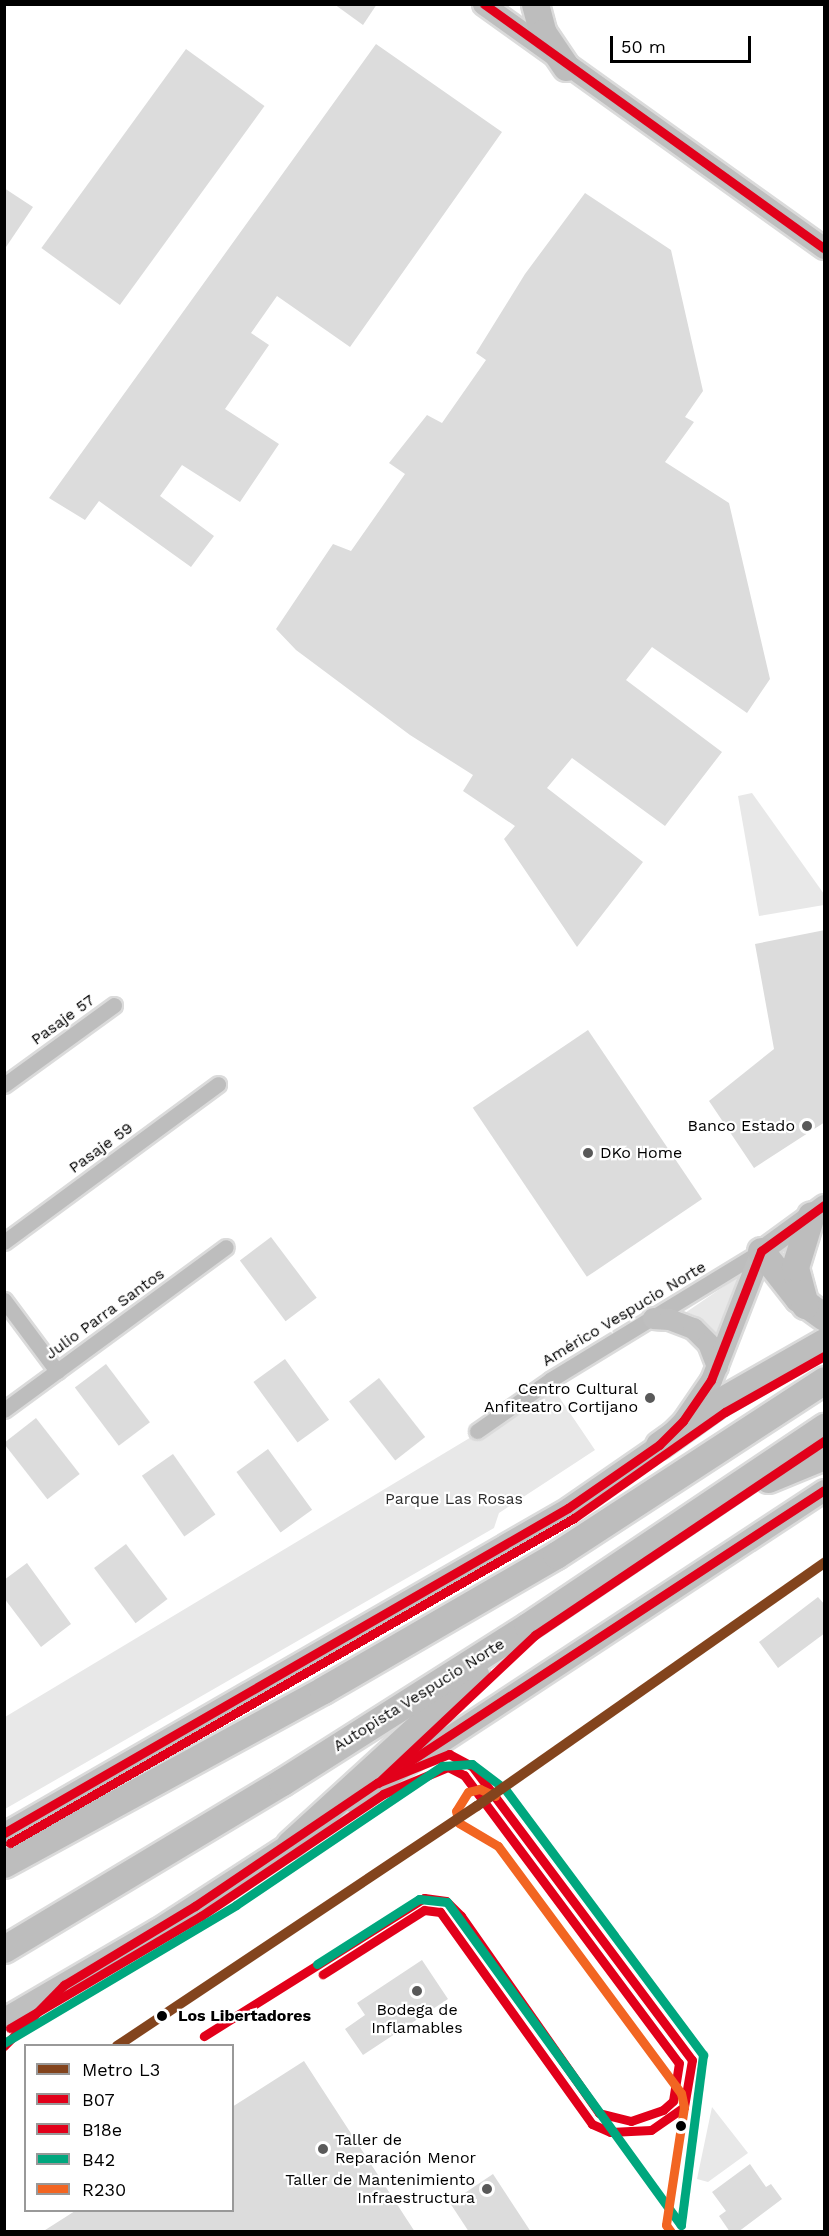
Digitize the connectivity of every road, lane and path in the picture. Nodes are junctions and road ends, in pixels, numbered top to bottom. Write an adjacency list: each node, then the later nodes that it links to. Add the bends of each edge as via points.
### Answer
1 (483, 4): 3 (main road)
2 (535, 4): 3 (highway, via 543,33)
3 (566, 67): 4 (main road)
4 (825, 249)
5 (114, 1005): 7 (street, Pasaje 57)
6 (218, 1084): 9 (street, Pasaje 59)
7 (4, 1086)
8 (818, 1210): 11 (main road); 13 (highway, via 795,1267)
9 (4, 1242)
10 (226, 1246): 17 (street, Julio Parra Santos)
11 (762, 1251): 13 (highway); 14 (street, Américo Vespucio Norte); 16 (main road)
12 (4, 1300): 17 (street)
13 (815, 1311)
14 (653, 1318): 16 (main road, via 693,1328 708,1343); 21 (street, Américo Vespucio Norte, via 549,1380)
15 (825, 1342): 22 (highway, via 719,1402)
16 (717, 1366): 22 (main road, via 683,1421)
17 (57, 1371): 19 (street, Julio Parra Santos)
18 (825, 1380): 29 (highway, via 556,1555 322,1690)
19 (4, 1410)
20 (825, 1427): 25 (highway, Autopista Vespucio Norte)
21 (477, 1431)
22 (659, 1445): 27 (main road, via 568,1508)
23 (825, 1456): 25 (highway)
24 (825, 1490): 28 (main road)
25 (717, 1500): 26 (highway, Autopista Vespucio Norte)
26 (528, 1626): 28 (highway); 30 (highway, Autopista Vespucio Norte, via 274,1788)
27 (4, 1833)
28 (290, 1844): 31 (main road, via 157,1929)
29 (4, 1864)
30 (4, 1949)
31 (4, 2018)

